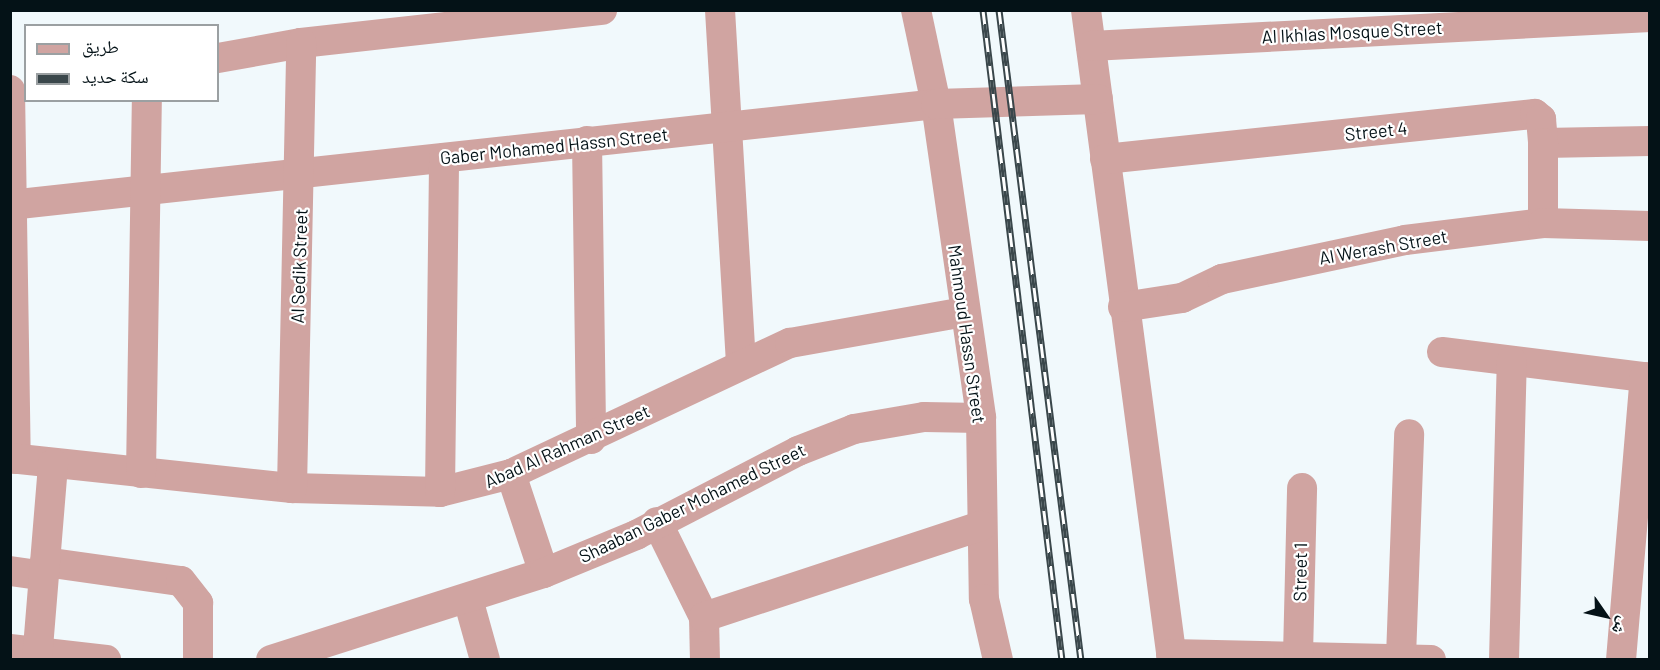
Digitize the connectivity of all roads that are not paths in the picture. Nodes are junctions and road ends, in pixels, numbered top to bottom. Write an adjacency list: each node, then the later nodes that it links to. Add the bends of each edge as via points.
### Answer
1 (602, 10): 9 (street)
2 (720, 10): 16 (street)
3 (916, 10): 15 (street, Mahmoud Hassn Street)
4 (1086, 10): 10 (street)
5 (1576, 16): 6 (street, Al Ikhlas Mosque Street); 7 (street, Al Ikhlas Mosque Street)
6 (1650, 17)
7 (1469, 18): 8 (street, Al Ikhlas Mosque Street)
8 (1329, 22): 10 (street, Al Ikhlas Mosque Street)
9 (301, 43): 11 (street); 22 (street, Al Sedik Street)
10 (1090, 46): 13 (street)
11 (219, 58)
12 (10, 90): 24 (street)
13 (1098, 99): 15 (street, Gaber Mohamed Hassn Street); 21 (street)
14 (147, 102): 23 (street)
15 (936, 104): 16 (street, Gaber Mohamed Hassn Street); 28 (street, Mahmoud Hassn Street)
16 (730, 127): 17 (street, Gaber Mohamed Hassn Street); 31 (street)
17 (587, 141): 20 (street, Gaber Mohamed Hassn Street); 35 (street)
18 (1650, 141): 19 (street)
19 (1543, 143): 21 (street, Street 4, via 1541,119 1535,114); 25 (street, Street 4)
20 (444, 158): 22 (street, Gaber Mohamed Hassn Street); 42 (street)
21 (1105, 159): 27 (street)
22 (302, 171): 23 (street, Gaber Mohamed Hassn Street); 40 (street, Al Sedik Street)
23 (148, 191): 24 (street, Gaber Mohamed Hassn Street); 38 (street)
24 (13, 205): 36 (street)
25 (1544, 223): 26 (street, Al Werash Street); 27 (street, Al Werash Street, via 1363,248 1222,279 1182,298)
26 (1650, 226)
27 (1123, 307): 52 (street)
28 (964, 312): 31 (street, Abad Al Rahman Street, via 808,338); 33 (street, Mahmoud Hassn Street)
29 (1442, 352): 30 (street)
30 (1512, 361): 32 (street); 61 (street)
31 (741, 365): 35 (street, Abad Al Rahman Street)
32 (1647, 378): 62 (street)
33 (981, 418): 43 (street, Shaaban Gaber Mohamed Street, via 924,417 854,429 798,451); 44 (street, Mahmoud Hassn Street)
34 (1409, 434): 53 (street)
35 (591, 439): 39 (street, Abad Al Rahman Street)
36 (13, 458): 37 (street, Abad Al Rahman Street)
37 (53, 464): 38 (street, Abad Al Rahman Street); 45 (street)
38 (141, 473): 40 (street, Abad Al Rahman Street)
39 (511, 474): 42 (street, Abad Al Rahman Street); 47 (street)
40 (292, 488): 42 (street, Abad Al Rahman Street)
41 (1302, 488): 51 (street, Street 1)
42 (440, 492)
43 (657, 522): 47 (street, Shaaban Gaber Mohamed Street); 49 (street)
44 (981, 526): 49 (street); 59 (street, Mahmoud Hassn Street, via 984,598)
45 (44, 569): 46 (street); 50 (street); 55 (street, via 182,582 198,603)
46 (10, 571)
47 (544, 573): 48 (street, Shaaban Gaber Mohamed Street)
48 (468, 599): 56 (street, Shaaban Gaber Mohamed Street); 57 (street)
49 (704, 617): 58 (street)
50 (28, 654): 54 (street)
51 (1298, 655): 52 (street); 53 (street)
52 (1172, 657)
53 (1401, 657): 60 (street)
54 (106, 660)
55 (198, 660)
56 (271, 660)
57 (485, 660)
58 (705, 660)
59 (998, 660)
60 (1431, 660)
61 (1504, 660)
62 (1621, 660)

